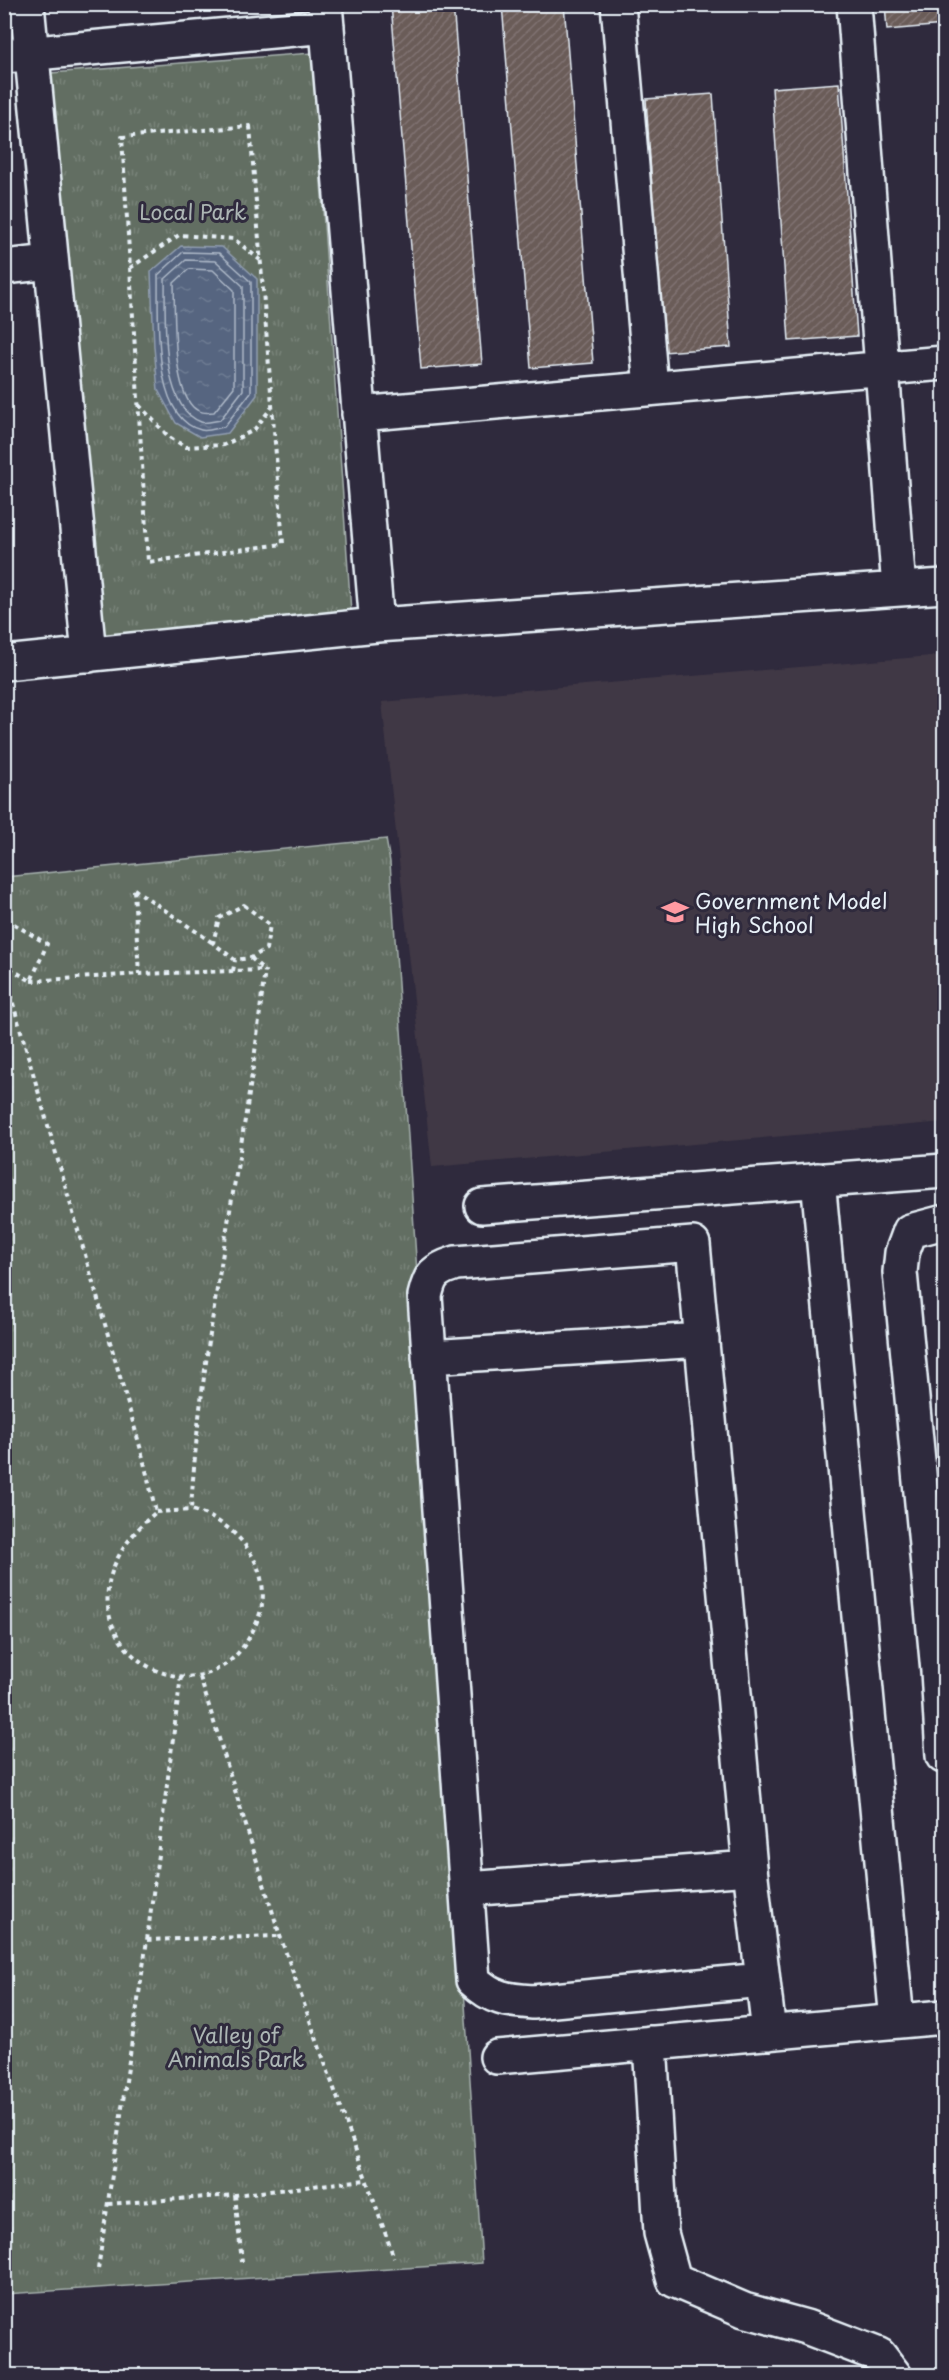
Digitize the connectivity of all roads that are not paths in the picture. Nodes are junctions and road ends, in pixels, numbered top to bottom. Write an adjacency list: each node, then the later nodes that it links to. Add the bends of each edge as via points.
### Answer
1 (27, 4): 5 (street)
2 (618, 4): 10 (street)
3 (854, 4): 9 (street)
4 (326, 15): 5 (street); 11 (street)
5 (18, 55): 6 (street)
6 (51, 262): 7 (street); 15 (street)
7 (4, 267)
8 (945, 363): 9 (street)
9 (882, 368): 10 (street); 13 (street)
10 (651, 388): 11 (street)
11 (359, 414): 14 (street)
12 (945, 586): 13 (street)
13 (899, 589): 14 (street)
14 (377, 625): 15 (street)
15 (89, 655): 16 (street)
16 (4, 663)
17 (945, 1171): 18 (street)
18 (818, 1180): 19 (street); 29 (street)
19 (482, 1206)
20 (945, 1222): 23 (street, via 910,1231 900,1272)
21 (702, 1340): 22 (street); 22 (street, via 693,1244 456,1263 441,1268 429,1278 425,1296); 25 (street)
22 (429, 1357): 26 (street)
23 (941, 1670): 24 (street)
24 (945, 1756)
25 (750, 1868): 26 (street); 27 (street)
26 (467, 1889): 27 (street, via 473,1980 487,1993 506,2000 532,2002)
27 (762, 1980): 30 (street)
28 (945, 2017): 29 (street)
29 (897, 2021): 30 (street)
30 (769, 2033): 31 (street)
31 (650, 2043): 32 (street); 33 (street, via 661,2233 674,2280 744,2310 806,2327 879,2355)
32 (497, 2057)
33 (895, 2376)

